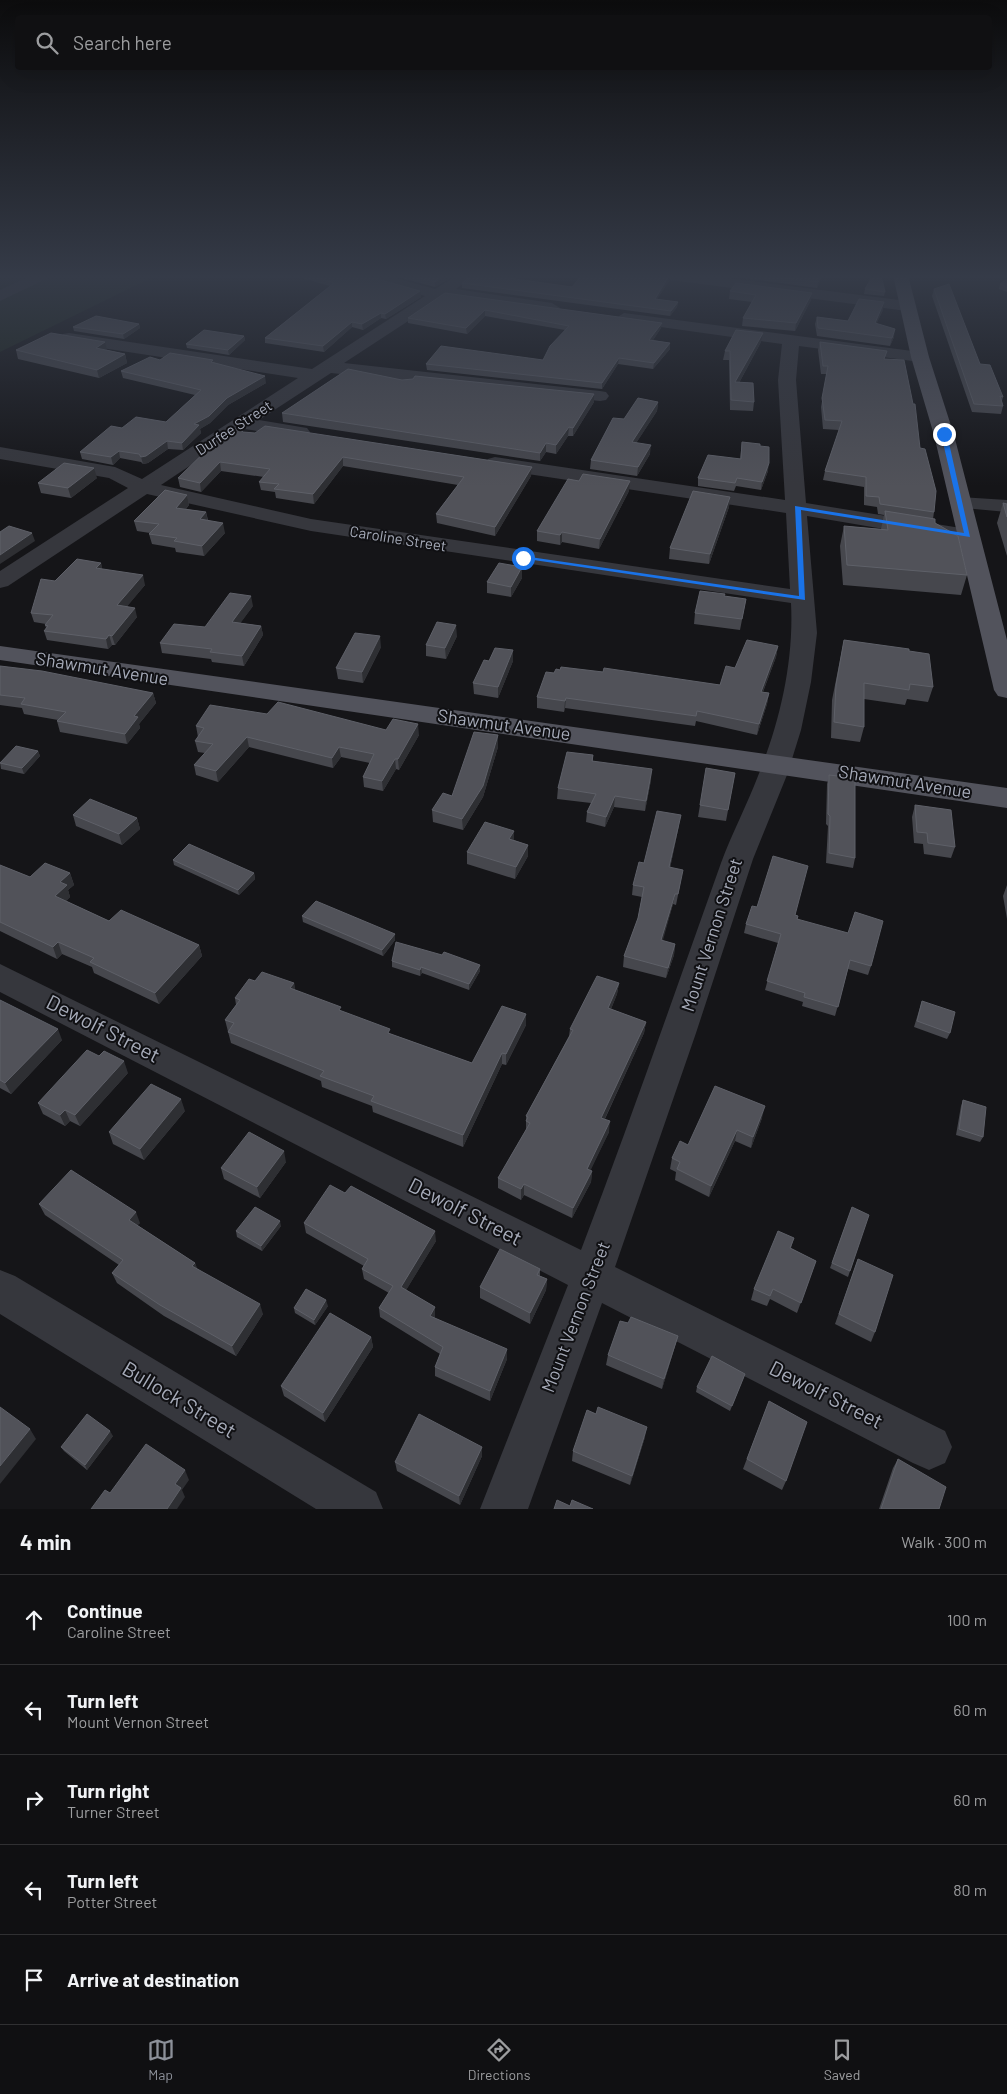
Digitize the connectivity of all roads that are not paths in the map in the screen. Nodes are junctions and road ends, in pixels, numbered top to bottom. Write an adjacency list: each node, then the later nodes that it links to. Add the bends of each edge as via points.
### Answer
1 (125, 345): 7 (street)
2 (360, 345): 7 (street, Durfee Street)
3 (791, 345): 16 (street, Mount Vernon Street, via 787,380)
4 (827, 345): 6 (street)
5 (917, 345): 6 (main road)
6 (920, 357): 14 (main road, via 944,434)
7 (320, 371): 8 (street, via 484,382); 9 (street, Durfee Street)
8 (600, 396)
9 (242, 423): 10 (street); 13 (street, Durfee Street)
10 (318, 436)
11 (0, 453): 13 (street, Caroline Street, via 115,473)
12 (480, 461): 16 (street)
13 (142, 487): 18 (street, Durfee Street); 19 (street, Caroline Street, via 311,525)
14 (960, 503): 15 (street); 17 (main road)
15 (1007, 506)
16 (798, 508): 17 (street); 19 (street, Mount Vernon Street)
17 (967, 536): 21 (main road)
18 (0, 581)
19 (803, 598): 22 (street, Mount Vernon Street, via 803,661)
20 (0, 653): 22 (main road, Shawmut Avenue, via 214,686)
21 (1007, 690)
22 (777, 762): 23 (main road, Shawmut Avenue); 25 (street, Mount Vernon Street, via 744,838 689,1006)
23 (1007, 798)
24 (0, 977): 25 (street, Dewolf Street)
25 (592, 1277): 27 (street, Dewolf Street); 29 (street, Mount Vernon Street)
26 (0, 1290): 28 (street, Bullock Street)
27 (929, 1447)
28 (359, 1509)
29 (504, 1509)

